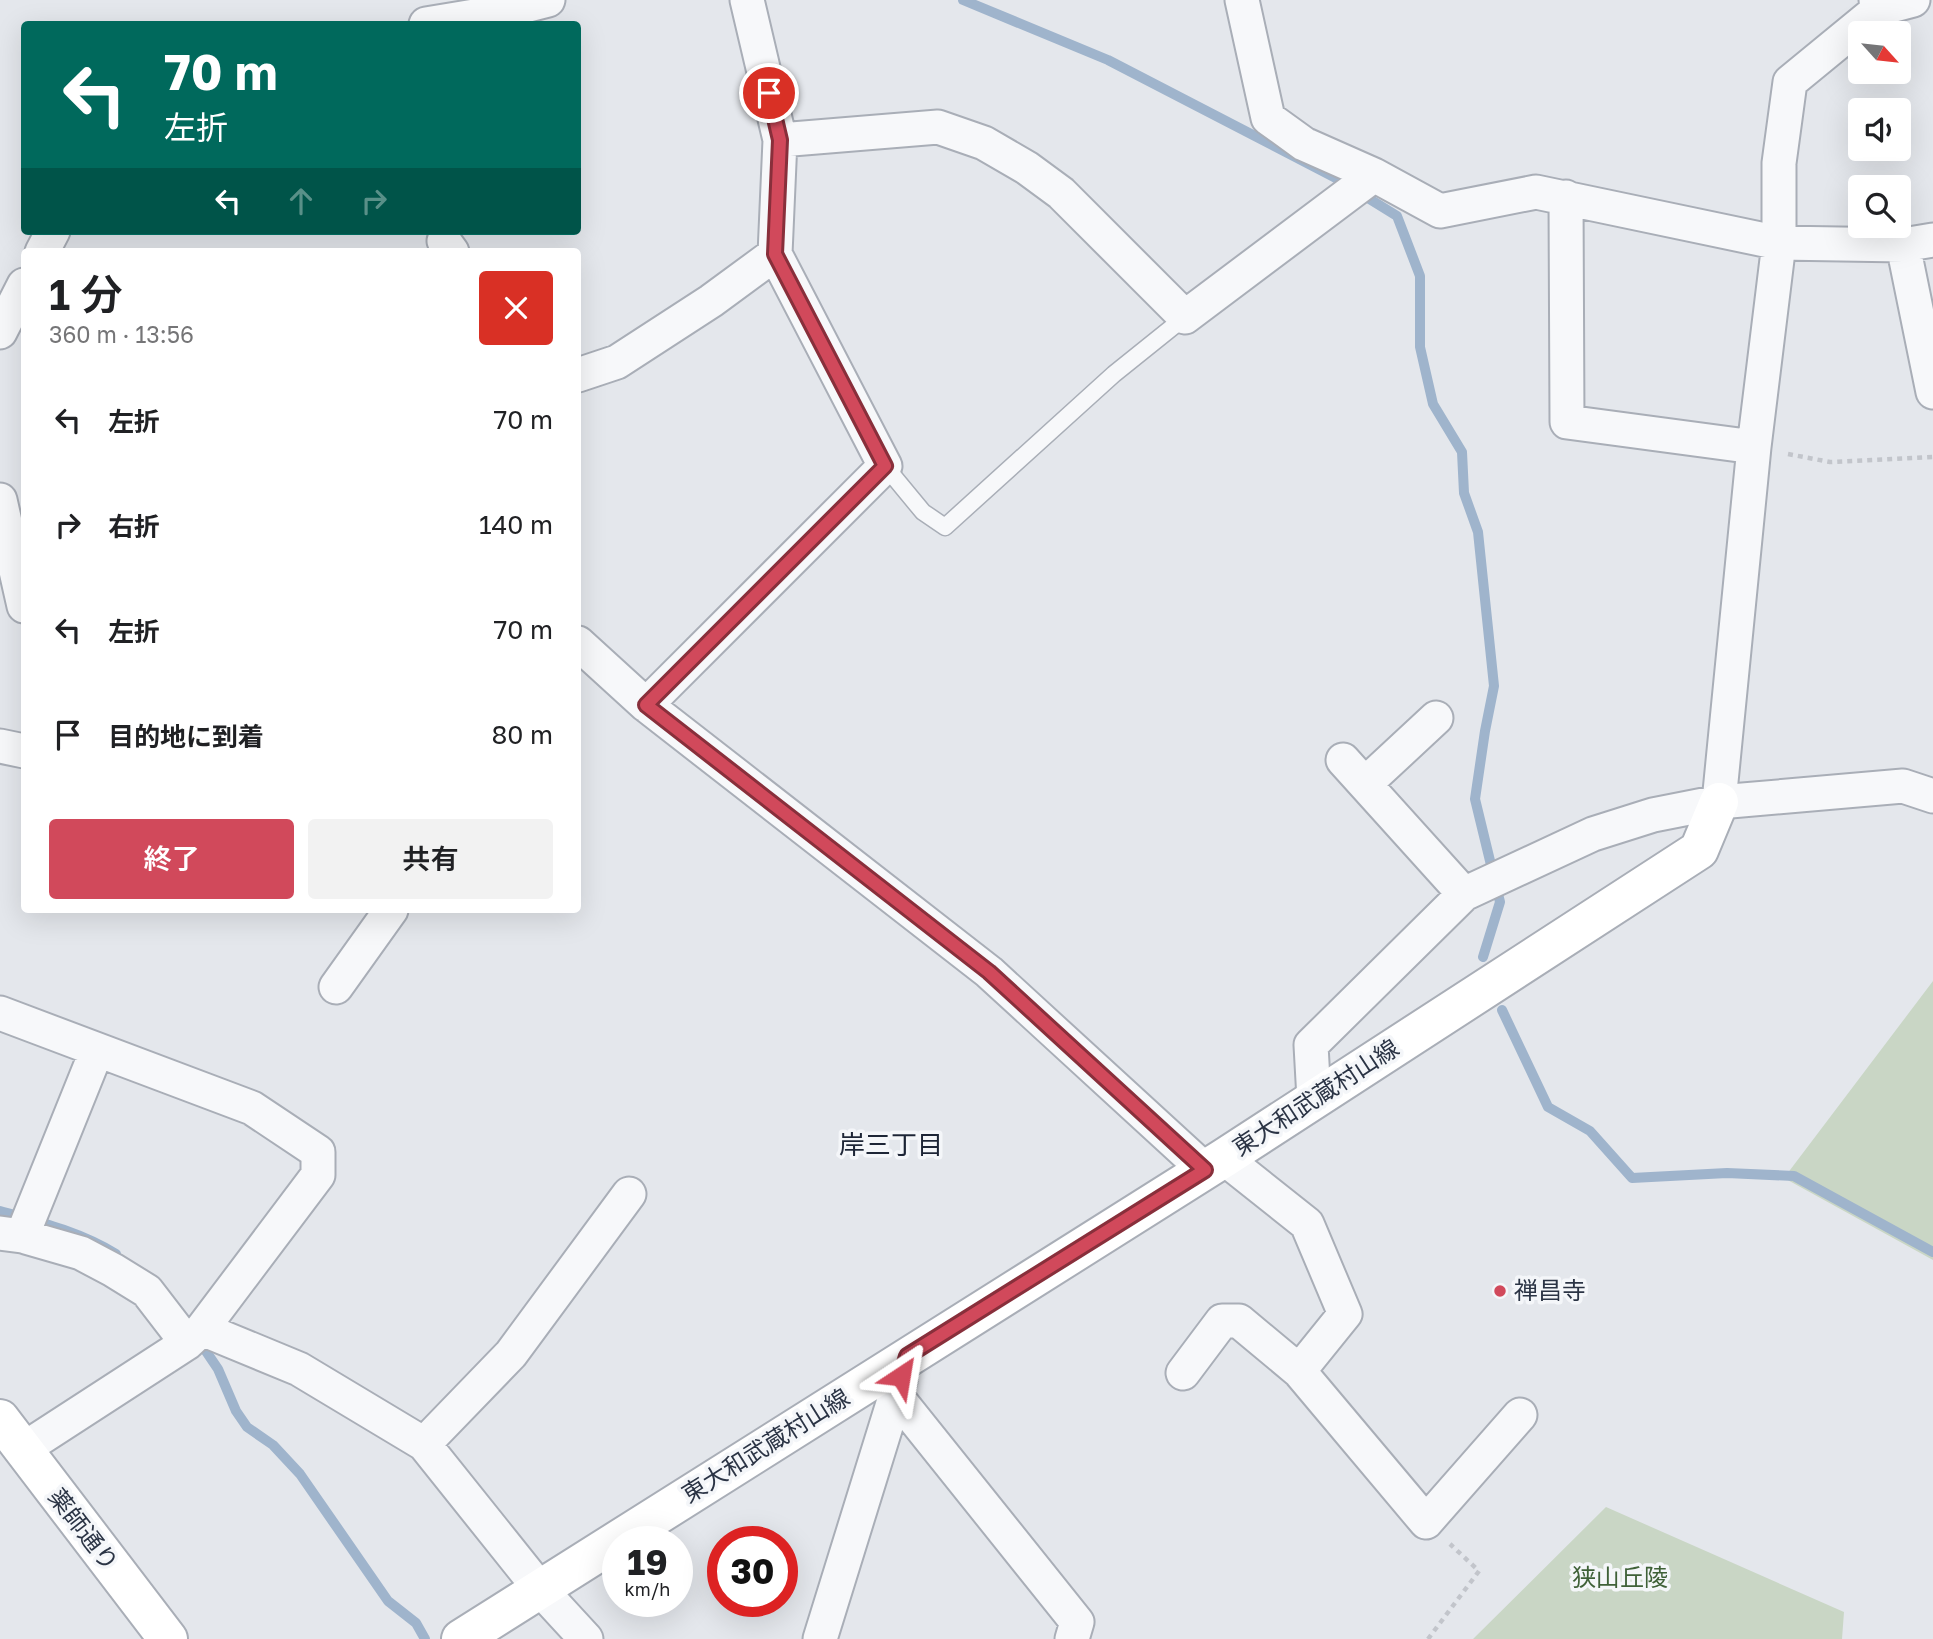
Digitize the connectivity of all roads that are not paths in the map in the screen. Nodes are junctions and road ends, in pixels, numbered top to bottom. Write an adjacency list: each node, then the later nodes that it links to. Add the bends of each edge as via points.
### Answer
1 (548, 0): 6 (street)
2 (747, 0): 7 (street)
3 (1242, 0): 8 (street, via 1268,118)
4 (1913, 0): 5 (street)
5 (1877, 5): 10 (street, via 1790,82 1779,163)
6 (444, 21)
7 (780, 140): 12 (street); 14 (street, via 938,127 984,143 1061,193)
8 (1360, 186): 9 (street, via 1440,211 1536,192); 14 (street)
9 (1566, 197): 10 (street); 18 (street, via 1567,422)
10 (1779, 243): 11 (street); 18 (street)
11 (1918, 243): 17 (street)
12 (775, 254): 16 (street, via 617,362); 19 (street)
13 (21, 291): 15 (street)
14 (1185, 317): 19 (lane, via 1114,374 945,527 923,512)
15 (0, 332)
16 (581, 374)
17 (1933, 392)
18 (1754, 447): 28 (street)
19 (885, 466): 23 (street)
20 (0, 500): 21 (street)
21 (21, 593)
22 (581, 646): 23 (street)
23 (646, 705): 35 (street, via 989,972)
24 (1436, 718): 29 (street, via 1354,772)
25 (0, 746): 26 (street)
26 (21, 750)
27 (1933, 796): 28 (street, via 1903,786)
28 (1719, 802): 29 (street, via 1653,815 1592,834); 34 (street, 東大和武蔵村山線, via 1699,850)
29 (1485, 884): 34 (street, via 1311,1045)
30 (389, 913): 31 (street)
31 (336, 987)
32 (0, 1013): 33 (street)
33 (97, 1050): 37 (street, via 35,1204); 38 (street, via 252,1108 318,1152 318,1175)
34 (1314, 1099): 35 (street, 東大和武蔵村山線)
35 (1214, 1164): 39 (street, 東大和武蔵村山線); 40 (street, via 1307,1224 1345,1314)
36 (629, 1194): 45 (street, via 511,1354)
37 (11, 1234): 38 (street, via 81,1253 147,1291)
38 (194, 1336): 44 (street); 45 (street, via 299,1369)
39 (907, 1356): 42 (street); 46 (street, 東大和武蔵村山線)
40 (1299, 1371): 41 (street, via 1239,1321 1222,1321); 43 (street, via 1426,1522)
41 (1183, 1373)
42 (896, 1396): 50 (street); 51 (street, via 1077,1622)
43 (1520, 1415)
44 (6, 1428): 47 (street, 薬師通り)
45 (424, 1444): 46 (street)
46 (540, 1589): 48 (street, 東大和武蔵村山線); 49 (street)
47 (168, 1639)
48 (461, 1639)
49 (586, 1639)
50 (820, 1639)
51 (1072, 1639)

